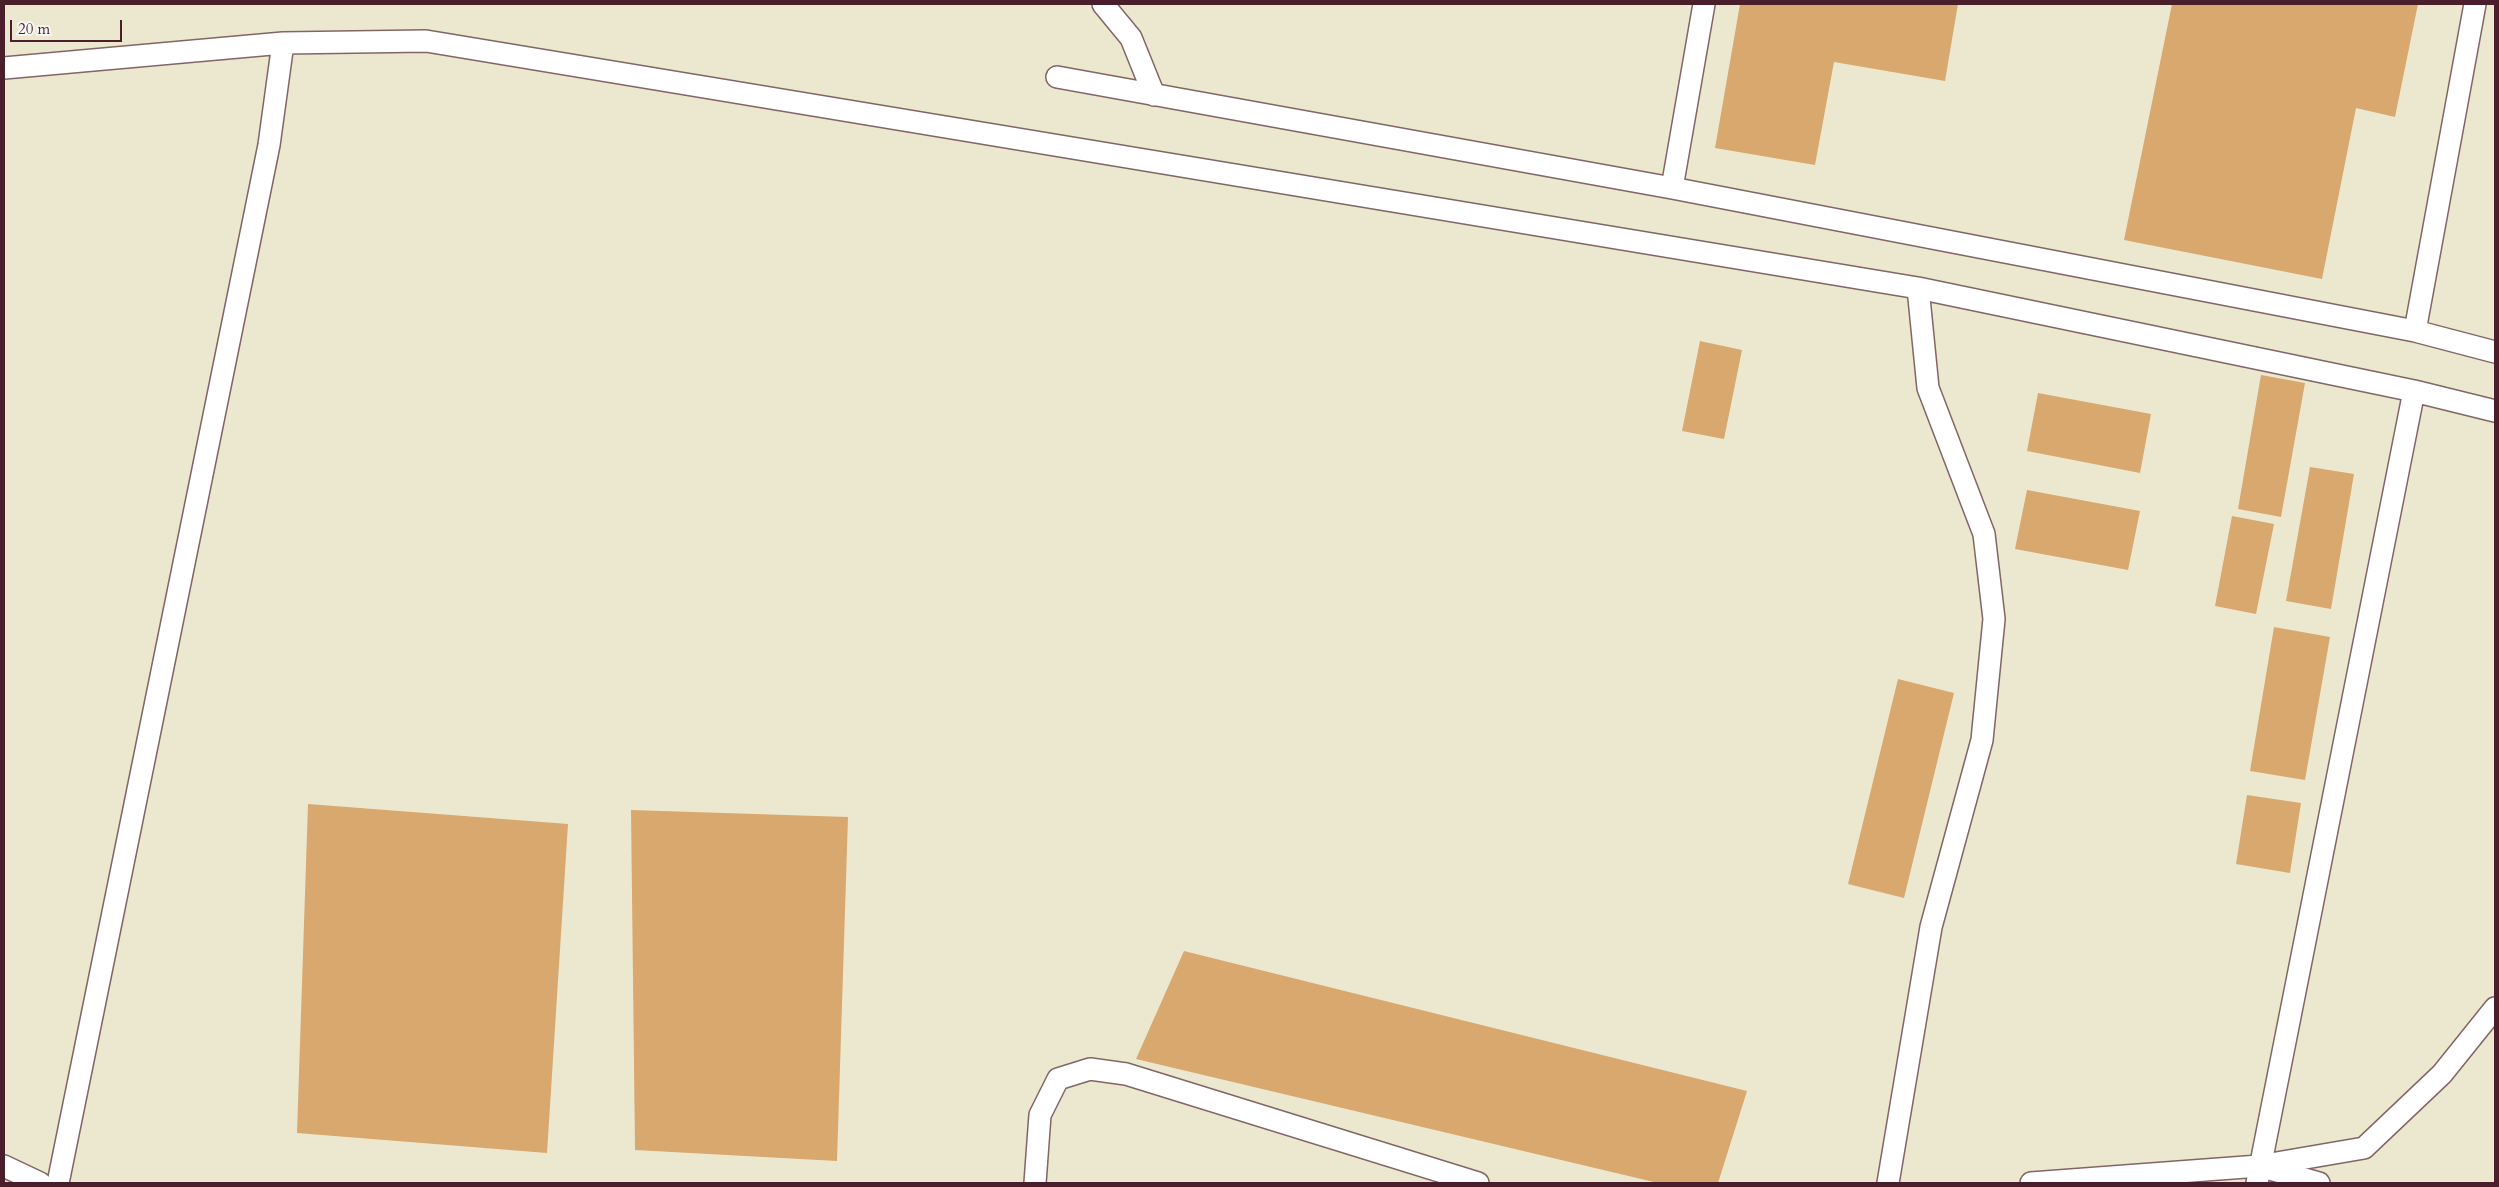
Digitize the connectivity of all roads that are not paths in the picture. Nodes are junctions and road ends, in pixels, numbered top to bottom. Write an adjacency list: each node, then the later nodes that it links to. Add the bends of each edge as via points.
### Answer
1 (1103, 4): 7 (lane, via 1131,38)
2 (1704, 4): 8 (lane)
3 (2475, 4): 10 (lane)
4 (283, 43): 5 (lane); 9 (lane, via 426,41); 18 (lane, via 269,145)
5 (4, 68)
6 (1057, 77): 7 (lane)
7 (1154, 95): 8 (lane)
8 (1672, 188): 10 (lane)
9 (1918, 288): 12 (lane); 21 (lane, via 1928,388 1984,534 1994,619 1982,740 1931,927)
10 (2415, 331): 11 (lane)
11 (2495, 352)
12 (2414, 391): 13 (lane); 16 (lane)
13 (2495, 411)
14 (2495, 1008): 16 (lane, via 2442,1074 2364,1148)
15 (4, 1166): 17 (lane)
16 (2258, 1175): 22 (lane); 23 (lane)
17 (40, 1183)
18 (58, 1183)
19 (1035, 1183): 20 (lane, via 1040,1115 1058,1079 1090,1069 1126,1074)
20 (1478, 1183)
21 (1888, 1183)
22 (2031, 1183)
23 (2319, 1183)

